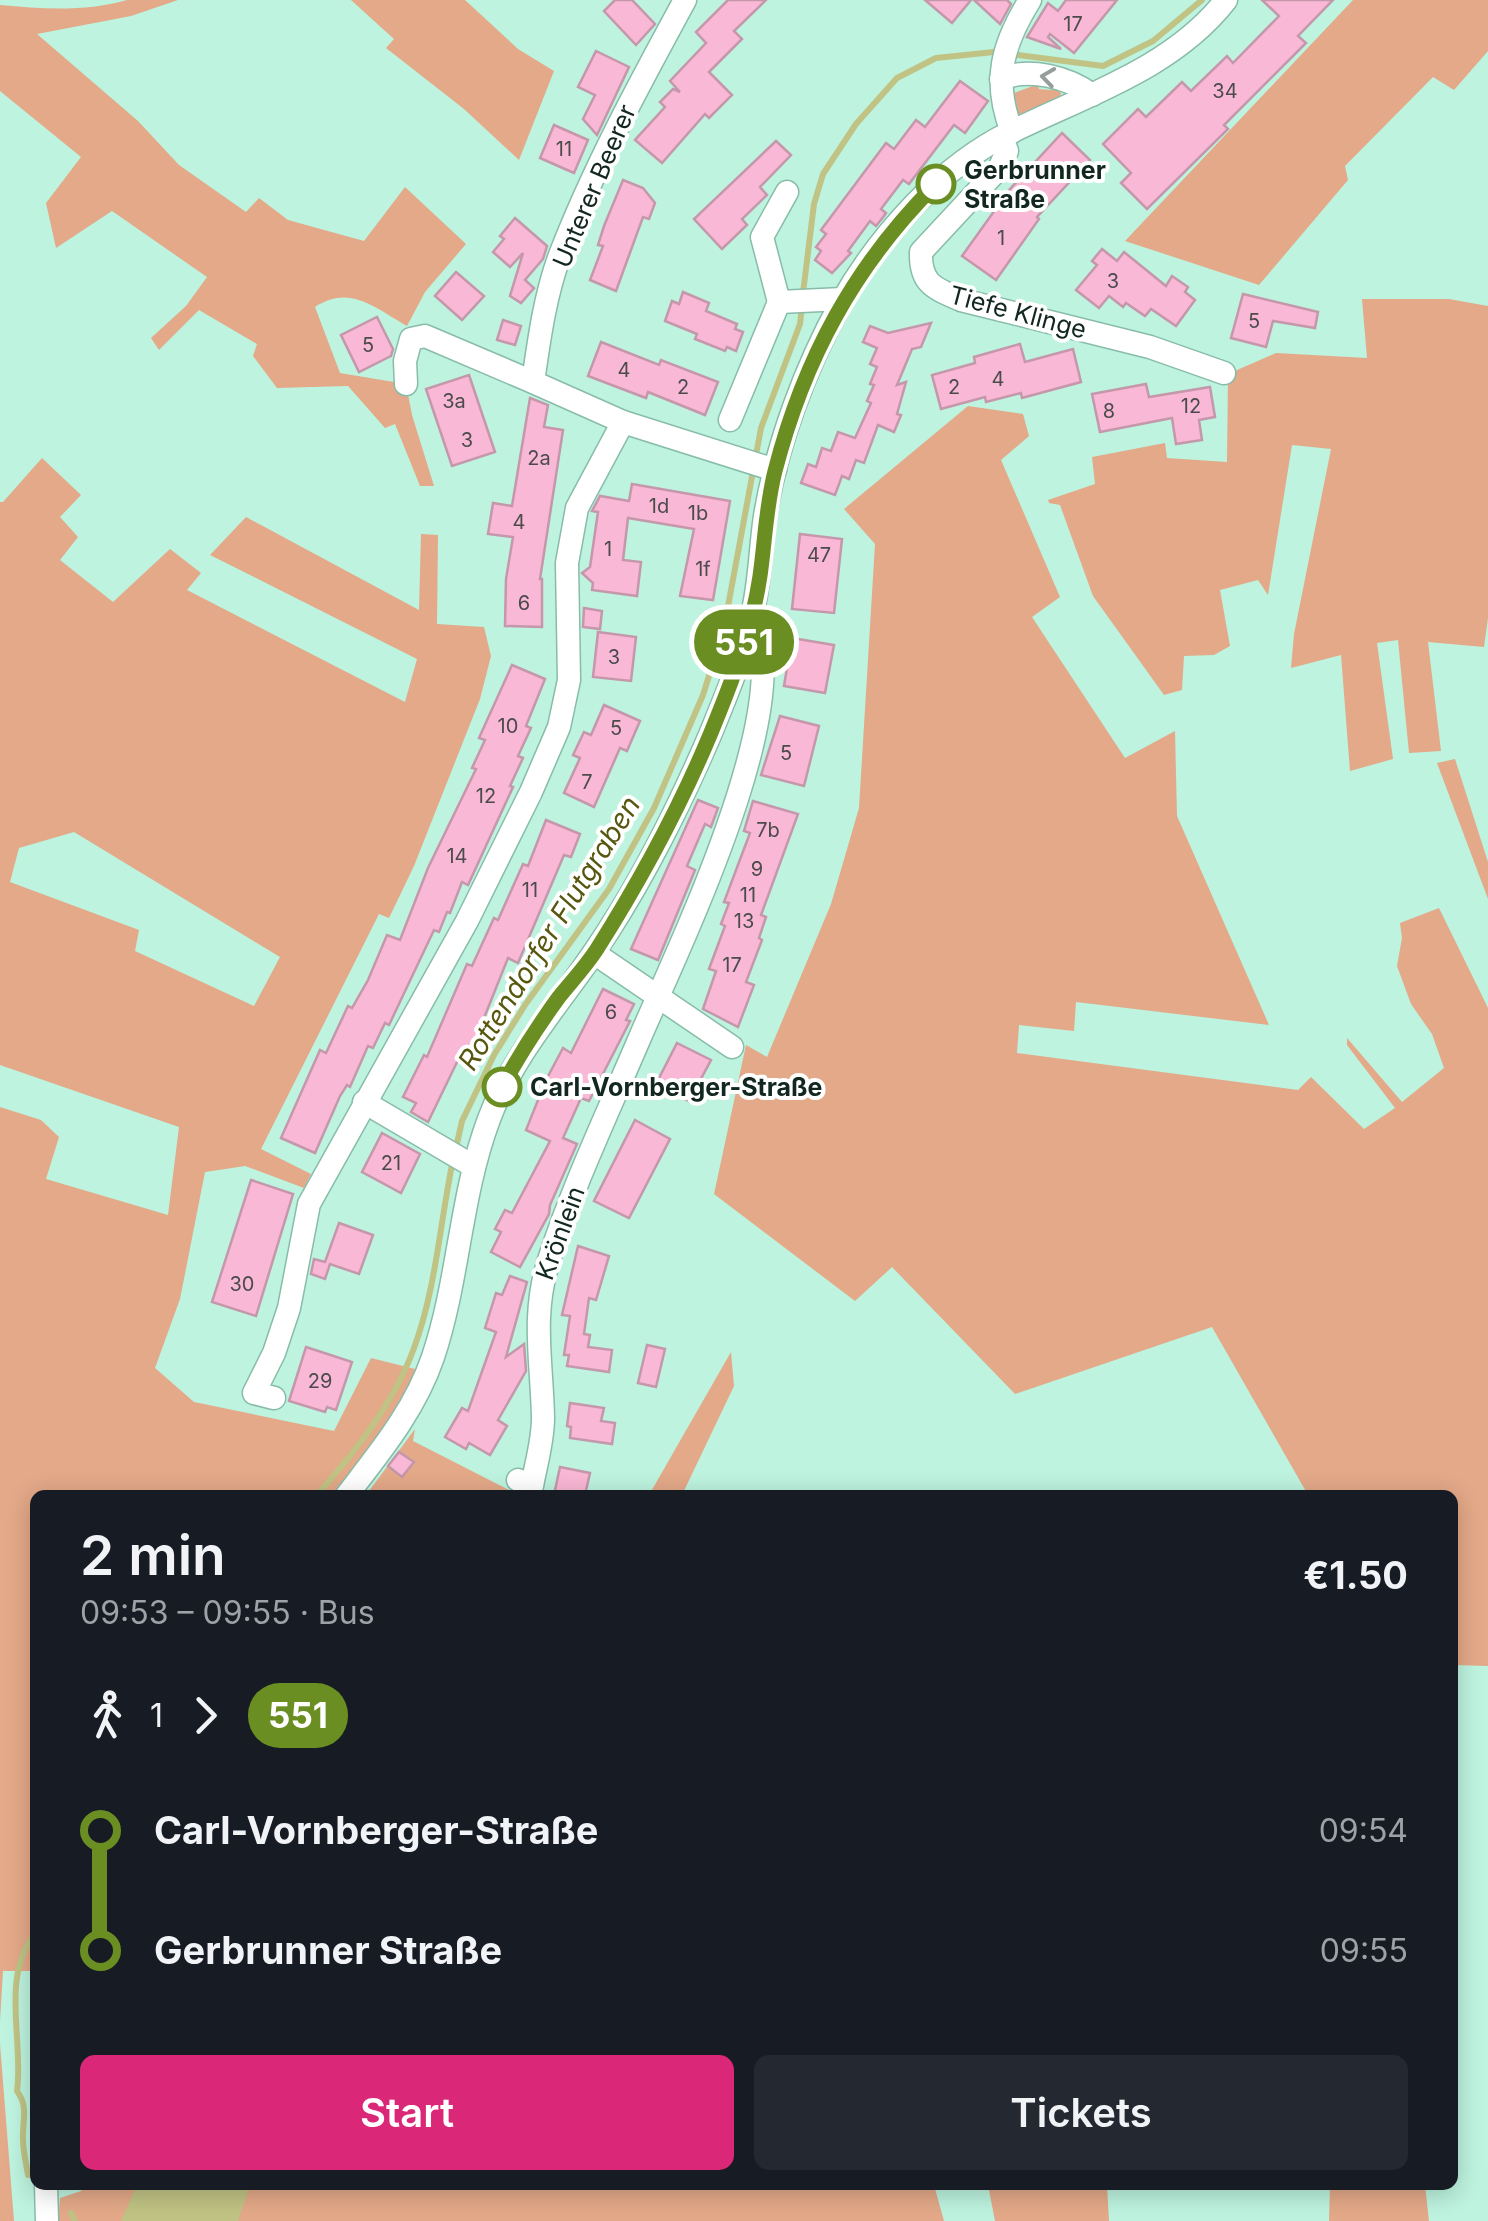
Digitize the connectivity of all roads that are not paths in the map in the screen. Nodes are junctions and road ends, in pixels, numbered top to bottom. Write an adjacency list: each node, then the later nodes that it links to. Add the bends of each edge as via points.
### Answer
1 (685, 0): 11 (street, Unterer Beerer, via 559,258)
2 (1030, 0): 4 (street)
3 (1226, 0): 5 (street, via 1169,51)
4 (1004, 61): 5 (street, one-way to 4, via 1064,79 1022,74); 6 (street)
5 (1092, 95): 6 (street)
6 (1006, 134): 8 (street, via 934,186); 10 (street, Tiefe Klinge, via 1000,167 921,252 920,270 933,288)
7 (788, 192): 9 (street, via 762,238)
8 (831, 300): 9 (street); 15 (street)
9 (785, 302): 13 (street)
10 (1224, 373)
11 (532, 382): 12 (street, via 426,336 411,339); 14 (street)
12 (406, 384)
13 (730, 420)
14 (622, 422): 15 (street); 20 (street, via 577,508 567,562 569,680 559,728 467,921)
15 (775, 470): 16 (street)
16 (752, 618): 17 (street, via 685,788); 18 (street, Krönlein, via 762,635 763,682 752,743 706,885)
17 (594, 953): 18 (street); 21 (street, via 503,1085)
18 (659, 995): 19 (street); 23 (street, Krönlein, via 539,1292 543,1422)
19 (732, 1047)
20 (364, 1102): 21 (street); 22 (street, via 309,1204 288,1308)
21 (474, 1166): 24 (street, via 433,1358 408,1414)
22 (253, 1392)
23 (531, 1486)
24 (351, 1490)
25 (46, 2190): 26 (street)
26 (47, 2221)

